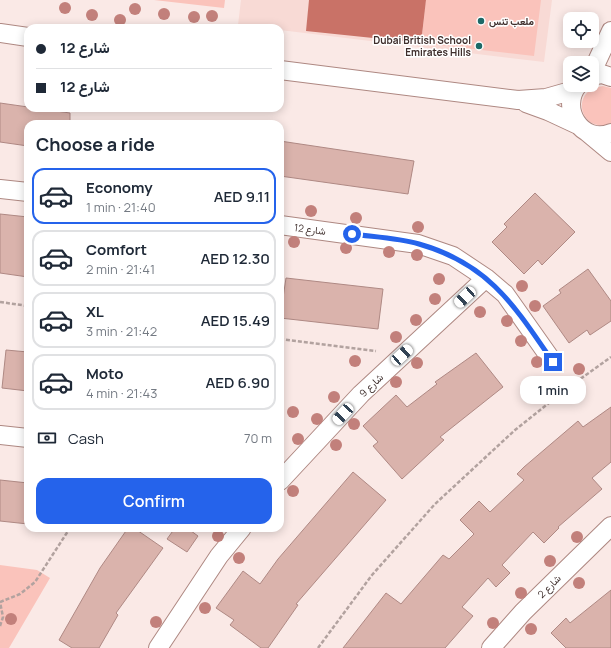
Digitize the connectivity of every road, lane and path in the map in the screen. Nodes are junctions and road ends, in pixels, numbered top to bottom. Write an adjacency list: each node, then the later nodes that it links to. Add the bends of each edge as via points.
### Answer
1 (611, 31): 4 (street)
2 (0, 33): 3 (street)
3 (24, 36)
4 (599, 57)
5 (284, 71): 10 (street)
6 (599, 75): 7 (street)
7 (611, 77)
8 (563, 92): 10 (street, via 546,98)
9 (574, 92): 11 (street, via 570,102 571,114)
10 (518, 100): 11 (street)
11 (582, 128): 12 (street, via 597,135); 13 (street)
12 (611, 133)
13 (611, 152)
14 (0, 189): 15 (street)
15 (24, 192)
16 (284, 226): 17 (street, شارع 12, via 418,244 453,256)
17 (486, 278): 21 (street, شارع 9); 23 (street, شارع 12, via 505,294)
18 (0, 302): 19 (path)
19 (24, 305)
20 (284, 340): 21 (path)
21 (402, 355): 26 (street, شارع 9, via 361,394)
22 (611, 357): 33 (path, via 568,387 515,430 435,504 372,576)
23 (553, 362)
24 (0, 435): 25 (street)
25 (24, 438)
26 (284, 477)
27 (611, 526): 34 (street, شارع 2, via 523,612)
28 (67, 532): 30 (path, via 35,582 20,594)
29 (239, 532): 32 (street)
30 (0, 602): 31 (path, via 3,617)
31 (0, 626)
32 (158, 648)
33 (318, 648)
34 (491, 648)

